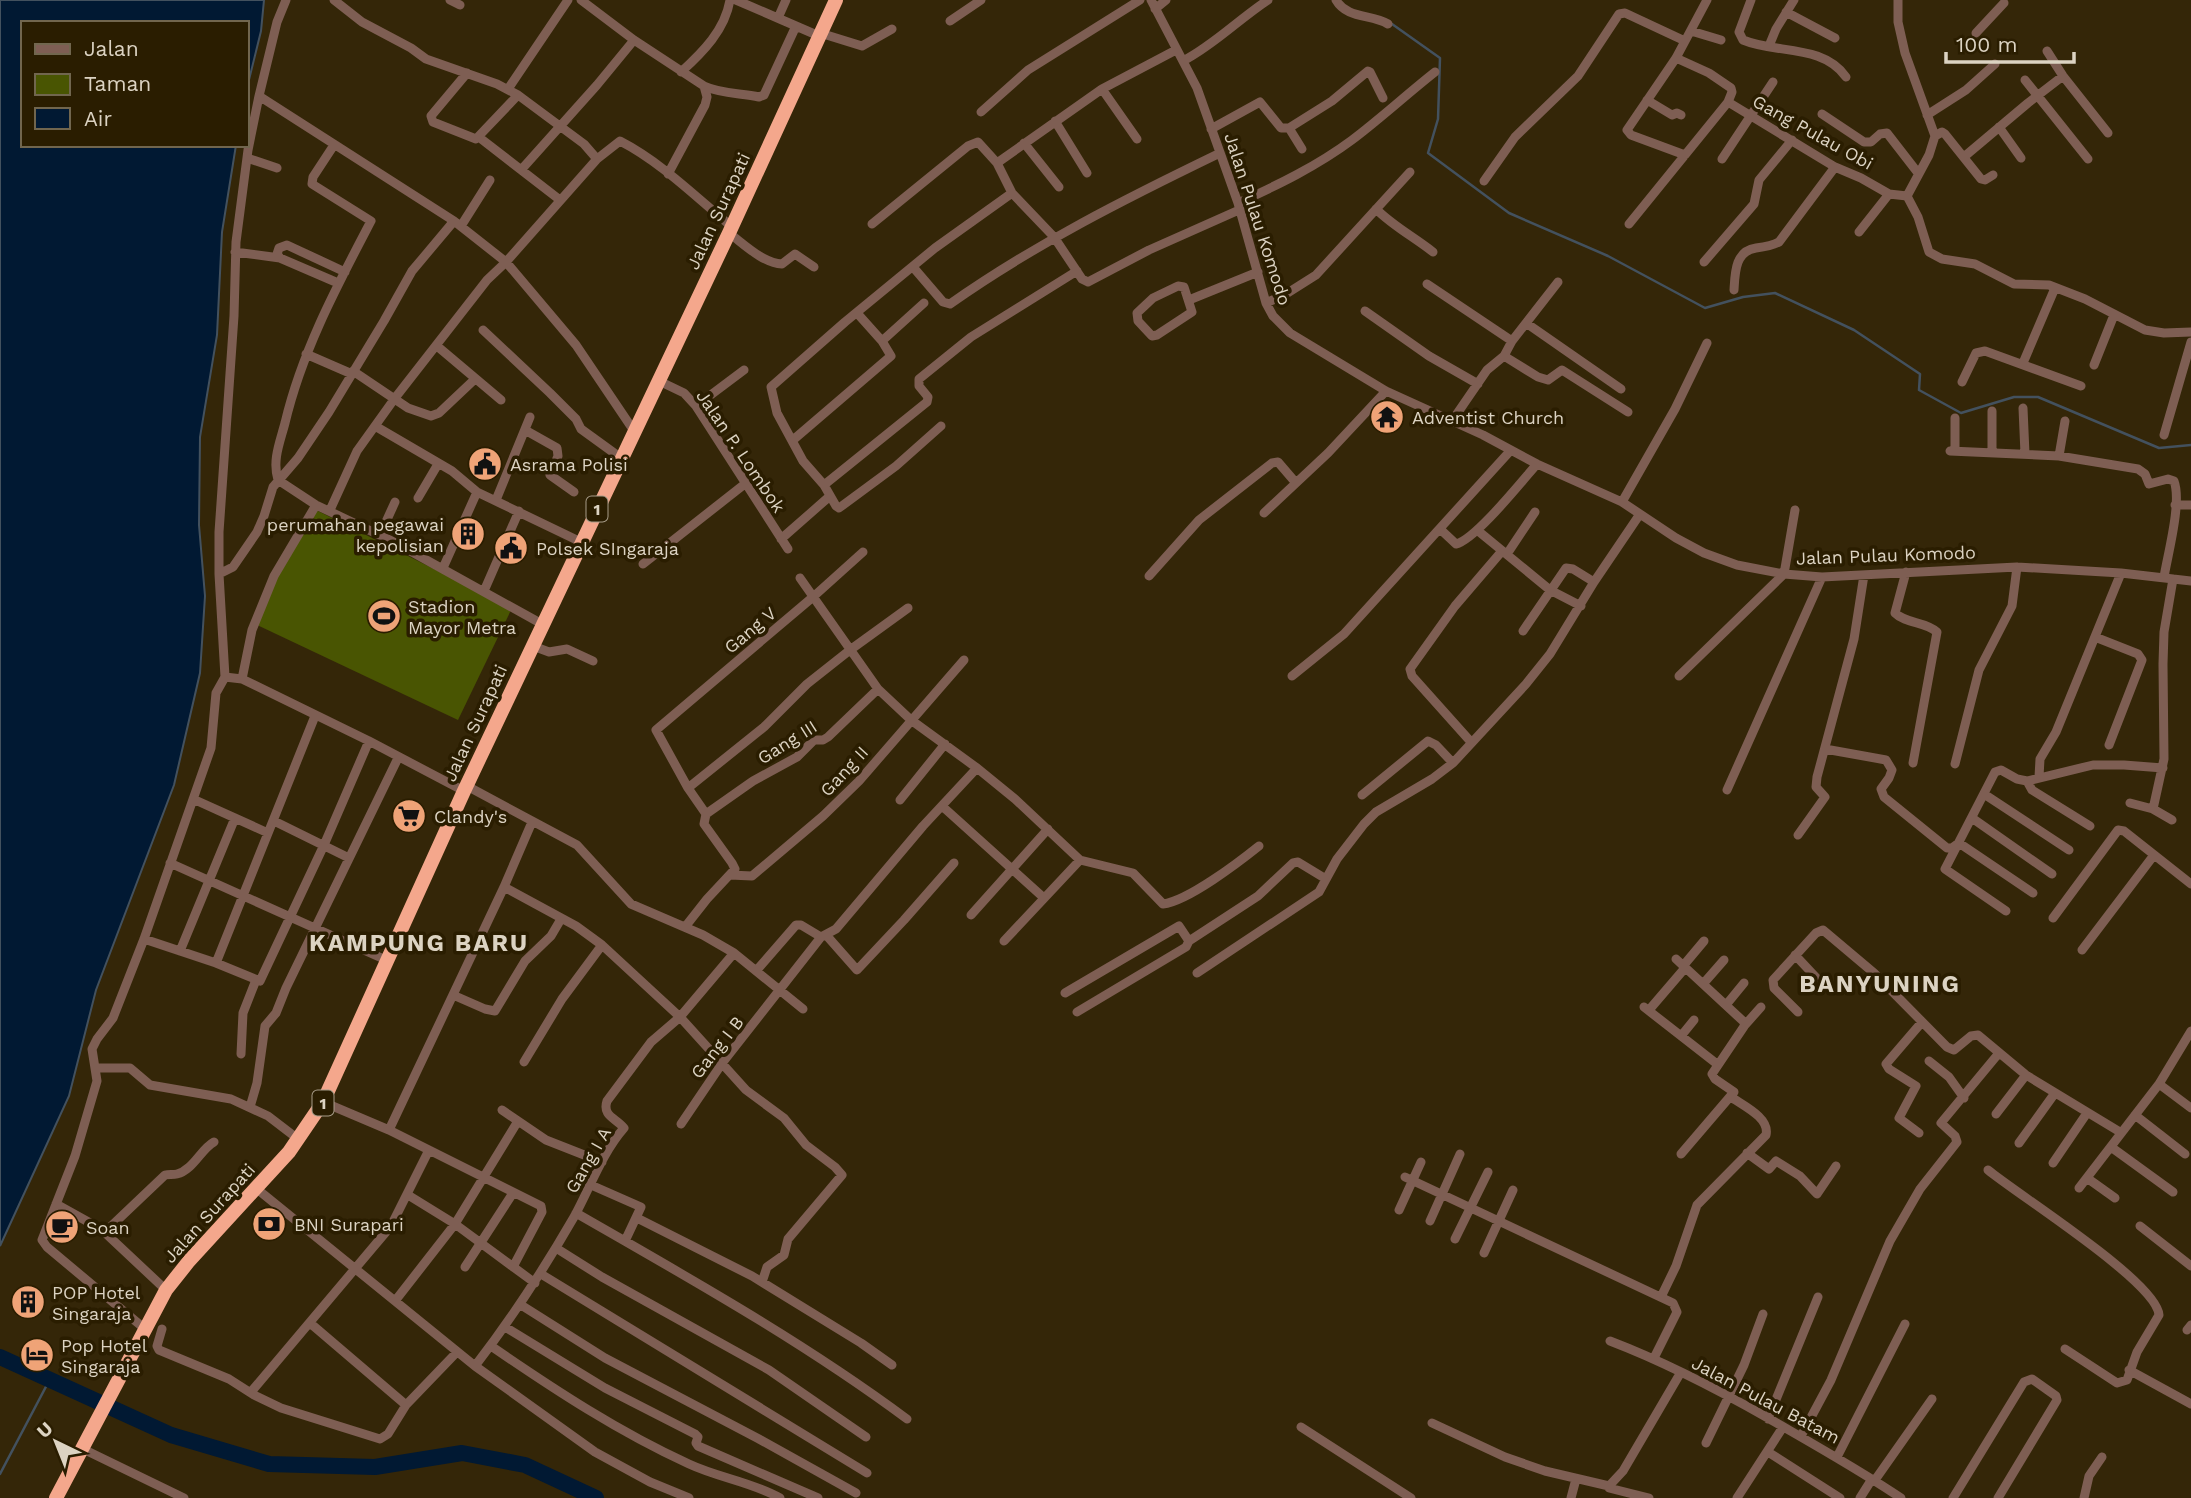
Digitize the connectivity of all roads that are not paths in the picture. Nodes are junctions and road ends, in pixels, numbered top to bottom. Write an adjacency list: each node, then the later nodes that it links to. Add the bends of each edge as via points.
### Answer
1 (334, 0): 44 (street, via 426,59)
2 (450, 0): 21 (street)
3 (568, 0): 50 (street)
4 (581, 0): 33 (street)
5 (730, 0): 42 (street, via 712,41)
6 (736, 0): 24 (street)
7 (786, 0): 24 (street)
8 (836, 0): 31 (highway, Jalan Surapati / 1)
9 (980, 0): 25 (street)
10 (1140, 0): 58 (street, via 1028,70)
11 (1166, 0): 20 (street)
12 (1268, 0): 40 (street, via 1210,46)
13 (1336, 0): 26 (street, via 1344,10)
14 (1707, 0): 29 (street)
15 (1751, 0): 36 (street, via 1740,37)
16 (1794, 0): 23 (street)
17 (1898, 0): 62 (street, via 1901,36)
18 (2002, 1): 22 (street); 30 (street)
19 (285, 2): 53 (street)
20 (1153, 4): 37 (street, Jalan Pulau Komodo)
21 (460, 5)
22 (2013, 11)
23 (1786, 12): 32 (street); 36 (street)
24 (778, 18): 27 (street)
25 (950, 21)
26 (1388, 24)
27 (796, 26): 31 (street); 49 (street, via 764,95)
28 (892, 29): 31 (street, via 862,46)
29 (1691, 31): 34 (street); 35 (street)
30 (1976, 33)
31 (820, 34): 105 (highway, Jalan Surapati / 1)
32 (1835, 38)
33 (634, 40): 42 (street); 64 (street)
34 (1721, 40)
35 (1685, 41): 39 (street); 94 (street, via 1619,14 1578,76 1515,137)
36 (1769, 46): 45 (street, via 1833,63)
37 (1176, 50): 40 (street, Jalan Pulau Komodo); 51 (street)
38 (2047, 51): 46 (street)
39 (1676, 58): 56 (street); 57 (street, via 1731,88)
40 (1183, 61): 67 (street, Jalan Pulau Komodo)
41 (1995, 64): 62 (street)
42 (681, 72): 49 (street)
43 (1435, 72): 100 (street, via 1352,140)
44 (467, 73): 50 (street); 70 (street, via 430,118 474,140)
45 (1846, 76)
46 (2063, 76): 54 (street); 68 (street)
47 (2025, 80): 54 (street)
48 (1773, 82): 61 (street)
49 (704, 86): 91 (street, via 705,105)
50 (508, 89): 52 (street)
51 (1102, 89): 63 (street); 71 (street)
52 (518, 95): 64 (street); 70 (street)
53 (259, 96): 74 (street); 79 (street)
54 (2038, 96): 65 (street); 83 (street)
55 (1383, 98): 66 (street, via 1368,71)
56 (1647, 100): 60 (street, via 1672,115); 77 (street, via 1627,132)
57 (1728, 102): 61 (street, Gang Pulau Obi); 77 (street, Gang Pulau Obi)
58 (981, 112)
59 (1822, 114): 90 (street, via 1864,142 1887,133)
60 (1681, 115)
61 (1751, 115): 72 (street, Gang Pulau Obi); 82 (street)
62 (1927, 115): 69 (street)
63 (1055, 121): 73 (street); 89 (street)
64 (561, 127): 81 (street); 87 (street)
65 (1999, 127): 78 (street); 80 (street)
66 (1289, 128): 67 (street, via 1281,128 1260,102); 75 (street)
67 (1212, 129): 76 (street, Jalan Pulau Komodo)
68 (2108, 133)
69 (1935, 136): 78 (street, via 1942,132); 90 (street)
70 (480, 138): 87 (street)
71 (1137, 139)
72 (1792, 140): 85 (street, Gang Pulau Obi); 112 (street, via 1759,180 1754,204)
73 (1024, 143): 84 (street); 95 (street)
74 (334, 145): 102 (street); 116 (street, via 312,184 372,221)
75 (1302, 149)
76 (1220, 153): 100 (street, Jalan Pulau Komodo); 107 (street)
77 (1685, 155): 104 (street, Gang Pulau Obi)
78 (1965, 156): 92 (street, via 1981,179)
79 (247, 158): 86 (street); 108 (street)
80 (2021, 158)
81 (597, 159): 91 (street, via 620,141); 99 (street)
82 (1722, 159)
83 (2088, 159)
84 (996, 163): 96 (street); 103 (street, via 974,142)
85 (1835, 167): 97 (street, Gang Pulau Obi); 122 (street, via 1779,242 1748,249 1742,256)
86 (277, 168)
87 (521, 170): 99 (street)
88 (1410, 172): 101 (street)
89 (1087, 173)
90 (1918, 173): 98 (street)
91 (668, 174): 105 (street)
92 (1993, 175)
93 (490, 180): 102 (street)
94 (1484, 181)
95 (1059, 187)
96 (1012, 193): 107 (street); 114 (street)
97 (1889, 194): 98 (street, Gang Pulau Obi); 106 (street)
98 (1907, 196): 121 (street, via 1933,255 1975,264 2014,284)
99 (560, 200): 111 (street)
100 (1239, 206): 115 (street, via 1091,282); 117 (street, Jalan Pulau Komodo)
101 (1376, 209): 109 (street); 125 (street, via 1316,275)
102 (458, 223): 111 (street); 142 (street, via 412,271)
103 (872, 224)
104 (1629, 224)
105 (730, 230): 113 (street, via 775,264 781,265 795,254); 144 (highway, Jalan Surapati / 1)
106 (1859, 232)
107 (1054, 237): 114 (street, via 947,304); 115 (street)
108 (235, 252): 110 (street); 206 (street)
109 (1433, 252)
110 (280, 258): 116 (street, via 279,248 287,245); 119 (street)
111 (506, 262): 136 (street); 163 (street, via 576,345)
112 (1704, 262)
113 (814, 267)
114 (913, 267): 127 (street)
115 (1077, 271): 176 (street, via 971,337 919,379 927,402)
116 (345, 272): 119 (street)
117 (1258, 272): 123 (street); 125 (street, Jalan Pulau Komodo)
118 (1558, 282): 129 (street)
119 (338, 283): 137 (street)
120 (1427, 284): 133 (street)
121 (2055, 288): 128 (street); 139 (street)
122 (1734, 290)
123 (1189, 300): 123 (street, via 1190,315 1154,337 1137,318 1153,298 1169,289 1182,286)
124 (924, 303): 132 (street)
125 (1266, 303): 149 (street, Jalan Pulau Komodo, via 1290,333)
126 (1365, 310): 146 (street)
127 (857, 313): 132 (street); 165 (street, via 771,387 777,413)
128 (2114, 315): 131 (street, via 2155,332); 140 (street)
129 (1526, 323): 133 (street); 148 (street)
130 (483, 330): 170 (street, via 581,429)
131 (2191, 332)
132 (882, 341): 165 (street, via 890,359)
133 (1513, 341): 138 (street)
134 (2191, 342): 164 (street)
135 (1707, 343): 183 (street)
136 (437, 346): 143 (street); 150 (street)
137 (306, 354): 142 (street); 173 (street, via 275,462)
138 (1504, 356): 146 (street); 155 (street, via 1548,380 1562,370)
139 (2023, 363): 145 (street, via 1980,351); 147 (street)
140 (2094, 365)
141 (744, 370): 152 (street)
142 (353, 372): 150 (street); 173 (street, via 298,458)
143 (475, 379): 150 (street, via 434,416 416,412); 151 (street)
144 (659, 381): 152 (street, Jalan P. Lombok, via 684,393); 163 (highway, Jalan Surapati / 1)
145 (1962, 382)
146 (1478, 384): 158 (street)
147 (2081, 386)
148 (1622, 389)
149 (1386, 391): 158 (street, Jalan Pulau Komodo); 175 (street)
150 (395, 398): 160 (street)
151 (501, 400)
152 (696, 406): 174 (street, Jalan P. Lombok)
153 (2023, 408): 168 (street)
154 (1992, 411): 167 (street)
155 (1628, 412)
156 (530, 417): 162 (street)
157 (1955, 418): 167 (street, via 1953,451)
158 (1452, 421): 166 (street, Jalan Pulau Komodo)
159 (2065, 421): 169 (street)
160 (375, 426): 171 (street); 187 (street, via 357,452)
161 (941, 426): 179 (street, via 841,507 835,506)
162 (525, 430): 178 (street, via 558,449 550,475); 181 (street)
163 (634, 431): 170 (highway, Jalan Surapati / 1)
164 (2164, 435)
165 (793, 440): 176 (street, via 803,461)
166 (1511, 450): 172 (street, Jalan Pulau Komodo); 193 (street)
167 (1992, 453): 168 (street)
168 (2025, 454): 169 (street)
169 (2059, 456): 185 (street, via 2138,469 2149,484 2171,479)
170 (621, 458): 197 (highway, Jalan Surapati / 1)
171 (438, 464): 177 (street); 180 (street)
172 (1537, 464): 183 (street, Jalan Pulau Komodo); 194 (street)
173 (278, 480): 184 (street); 206 (street, via 257,532 233,567)
174 (746, 483): 196 (street, Jalan P. Lombok); 201 (street)
175 (1296, 483): 191 (street); 209 (street, via 1278,462 1272,463 1199,520)
176 (824, 485): 179 (street)
177 (477, 492): 181 (street); 203 (street)
178 (574, 492)
179 (830, 496): 196 (street)
180 (418, 498)
181 (496, 500): 189 (street)
182 (395, 502): 195 (street)
183 (1622, 502): 192 (street, Jalan Pulau Komodo)
184 (316, 505): 187 (street); 230 (street, via 274,576 252,630)
185 (2175, 505): 186 (street); 212 (street)
186 (2191, 505)
187 (330, 510): 195 (street)
188 (1795, 510): 207 (street)
189 (519, 511): 197 (street); 216 (street)
190 (1535, 512): 200 (street)
191 (1264, 513)
192 (1640, 514): 207 (street, Jalan Pulau Komodo, via 1704,553); 214 (street)
193 (1440, 529): 194 (street, via 1456,544); 227 (street, via 1344,634)
194 (1477, 530): 200 (street)
195 (380, 535): 203 (street)
196 (781, 539): 198 (street, Jalan P. Lombok)
197 (581, 542): 220 (highway, Jalan Surapati / 1)
198 (788, 549)
199 (863, 552): 217 (street, Gang V)
200 (1504, 553): 215 (street); 235 (street, via 1447,616 1410,669)
201 (643, 564)
202 (2017, 566): 204 (street, Jalan Pulau Komodo); 205 (street, Jalan Pulau Komodo); 242 (street, via 2012,606 1979,670)
203 (443, 568): 216 (street)
204 (1906, 572): 208 (street, Jalan Pulau Komodo); 241 (street, via 1895,612 1937,632)
205 (2120, 572): 212 (street, Jalan Pulau Komodo); 222 (street)
206 (219, 574): 229 (street)
207 (1784, 574): 210 (street, Jalan Pulau Komodo); 228 (street)
208 (1864, 575): 210 (street, Jalan Pulau Komodo); 238 (street, via 1854,639)
209 (1149, 576)
210 (1822, 577): 249 (street)
211 (800, 578): 217 (street)
212 (2169, 578): 213 (street, Jalan Pulau Komodo); 244 (street)
213 (2191, 581)
214 (1594, 582): 215 (street, via 1568,568); 218 (street)
215 (1550, 590): 218 (street); 221 (street)
216 (484, 591): 220 (street)
217 (813, 597): 224 (street); 247 (street, Gang V, via 656,730)
218 (1581, 606): 235 (street, via 1526,684)
219 (908, 608): 224 (street)
220 (542, 624): 223 (highway, Jalan Surapati / 1)
221 (1523, 631)
222 (2095, 637): 237 (street, via 2138,654 2142,660); 245 (street, via 2040,759)
223 (533, 646): 226 (street, via 549,652 567,649); 248 (highway, Jalan Surapati / 1)
224 (850, 650): 231 (street); 247 (street)
225 (964, 660): 233 (street, Gang II)
226 (593, 661)
227 (1292, 676)
228 (1679, 676)
229 (225, 677): 230 (street); 252 (street, via 216,693 211,748)
230 (242, 679): 232 (street)
231 (878, 689): 233 (street); 257 (street, Gang III, via 828,737 814,740 797,757)
232 (315, 716): 234 (street); 261 (street)
233 (911, 720): 236 (street); 278 (street, Gang II, via 859,781 767,865 752,876)
234 (369, 741): 239 (street); 268 (street)
235 (1471, 742): 240 (street)
236 (945, 744): 243 (street); 253 (street)
237 (2109, 745)
238 (1825, 749): 266 (street, via 1815,787 1825,797); 267 (street, via 1886,760 1892,770 1881,794 1947,848)
239 (398, 758): 248 (street); 272 (street)
240 (1453, 763): 251 (street, via 1428,741); 279 (street, via 1376,812 1355,834)
241 (1913, 763)
242 (1955, 764)
243 (977, 768): 255 (street, Gang I B); 264 (street)
244 (2163, 768): 245 (street, via 2093,765); 256 (street)
245 (2039, 777): 246 (street)
246 (2027, 781): 250 (street, via 1999,770); 263 (street, via 2032,790)
247 (688, 788): 257 (street)
248 (466, 789): 262 (street); 303 (highway, Jalan Surapati / 1)
249 (1727, 790)
250 (1984, 794): 259 (street); 270 (street)
251 (1362, 795)
252 (192, 799): 258 (street); 274 (street)
253 (900, 800)
254 (2130, 803): 256 (street)
255 (942, 806): 276 (street); 293 (street, Gang I B, via 836,929)
256 (2153, 809): 260 (street)
257 (706, 814): 278 (street, via 704,824 734,866)
258 (234, 818): 265 (street); 280 (street)
259 (1972, 818): 267 (street); 277 (street)
260 (2172, 820)
261 (274, 821): 265 (street); 268 (street)
262 (532, 822): 282 (street); 291 (street, via 576,845 631,904)
263 (2090, 826)
264 (1048, 829): 273 (street); 276 (street)
265 (268, 834): 284 (street)
266 (1798, 835)
267 (1959, 844): 283 (street); 286 (street, via 1945,869)
268 (324, 845): 272 (street); 288 (street)
269 (1259, 846): 273 (street, via 1229,870 1163,904 1133,873)
270 (2069, 850)
271 (2154, 855): 281 (street); 289 (street, via 2118,830); 299 (street)
272 (349, 858): 292 (street)
273 (1080, 860): 285 (street)
274 (170, 863): 280 (street); 294 (street)
275 (954, 863): 293 (street, via 857,970)
276 (1011, 869): 285 (street); 287 (street)
277 (2052, 874)
278 (730, 876): 291 (street)
279 (1326, 879): 296 (street, via 1293,863 1258,896); 308 (street, via 1319,892)
280 (209, 881): 284 (street); 300 (street)
281 (2191, 884)
282 (504, 887): 290 (street); 315 (street)
283 (2033, 893)
284 (244, 896): 288 (street); 305 (street)
285 (1044, 898): 295 (street)
286 (2006, 911)
287 (971, 915)
288 (290, 917): 292 (street); 309 (street, via 260,981)
289 (2053, 918)
290 (561, 919): 298 (street); 315 (street, via 525,961 495,1011)
291 (685, 927): 301 (street)
292 (315, 929): 303 (street); 340 (street, via 276,1013 265,1026)
293 (824, 936): 307 (street, via 796,925); 313 (street, Gang I B)
294 (144, 939): 300 (street); 333 (street, via 113,1018 92,1049)
295 (1004, 941)
296 (1189, 941): 314 (street, via 1179,926); 319 (street)
297 (1704, 941): 306 (street)
298 (602, 945): 321 (street); 330 (street)
299 (2081, 950)
300 (180, 951): 305 (street)
301 (734, 953): 307 (street); 321 (street, Gang I A)
302 (1795, 955): 312 (street); 320 (street, via 1772,984); 323 (street, via 1816,933 1826,932)
303 (386, 960): 339 (highway, Jalan Surapati / 1)
304 (1724, 960): 311 (street)
305 (216, 963): 309 (street)
306 (1681, 964): 311 (street); 326 (street, via 1646,1009)
307 (756, 971): 313 (street)
308 (1197, 972)
309 (256, 980): 328 (street, via 243,1013)
310 (1745, 983): 316 (street)
311 (1703, 984): 316 (street)
312 (1825, 987)
313 (781, 991): 318 (street); 331 (street, Gang I B)
314 (1065, 993)
315 (453, 995): 348 (street)
316 (1726, 1005): 324 (street)
317 (1761, 1007): 324 (street)
318 (803, 1009)
319 (1077, 1012)
320 (1798, 1012)
321 (681, 1017): 331 (street); 360 (street, Gang I A, via 654,1038 607,1101 608,1115 624,1128)
322 (1694, 1020): 326 (street)
323 (1922, 1022): 327 (street, via 1951,1050 1975,1034); 350 (street, via 1886,1064 1916,1086 1899,1118)
324 (1745, 1025): 332 (street)
325 (2191, 1031): 335 (street)
326 (1681, 1036): 332 (street)
327 (1999, 1052): 334 (street); 338 (street)
328 (240, 1054)
329 (1929, 1061): 338 (street, via 1949,1077)
330 (524, 1062)
331 (723, 1062): 347 (street, Gang I B); 398 (street, via 750,1094 784,1118 806,1145 842,1175 788,1239 784,1255 767,1267)
332 (1717, 1065): 337 (street, via 1712,1076 1734,1092)
333 (96, 1068): 340 (street, via 130,1068 150,1085 216,1095); 378 (street, via 97,1081 75,1156)
334 (2026, 1074): 336 (street); 344 (street)
335 (2159, 1084): 341 (street); 345 (street)
336 (2055, 1093): 343 (street); 353 (street)
337 (1731, 1097): 357 (street, via 1764,1121 1767,1129); 358 (street)
338 (1964, 1098): 429 (street, via 1941,1123 1956,1142 1890,1241 1831,1380)
339 (323, 1102): 348 (street); 351 (highway, Jalan Surapati / 1)
340 (250, 1107): 351 (street)
341 (2191, 1108)
342 (502, 1110): 346 (street)
343 (2087, 1113): 349 (street); 362 (street)
344 (1996, 1114)
345 (2135, 1115): 349 (street); 359 (street)
346 (518, 1121): 360 (street, via 547,1140); 366 (street)
347 (681, 1124)
348 (389, 1130): 355 (street)
349 (2120, 1132): 354 (street)
350 (1919, 1133)
351 (298, 1139): 371 (highway, Jalan Surapati / 1)
352 (215, 1142): 387 (street, via 190,1166 165,1175)
353 (2019, 1143)
354 (2111, 1147): 367 (street); 373 (street)
355 (429, 1150): 366 (street); 376 (street)
356 (1460, 1153): 375 (street)
357 (1748, 1153): 363 (street, via 1769,1169 1776,1161 1817,1194); 400 (street, via 1698,1205)
358 (1681, 1154)
359 (2185, 1154)
360 (602, 1162): 369 (street, Gang I A)
361 (1421, 1162): 368 (street)
362 (2053, 1163)
363 (1836, 1166)
364 (1988, 1170): 417 (street, via 2074,1231 2153,1300 2159,1315)
365 (1488, 1172): 379 (street)
366 (484, 1176): 374 (street); 385 (street)
367 (2087, 1178): 370 (street); 377 (street)
368 (1409, 1179): 375 (street); 380 (street)
369 (591, 1185): 381 (street, Gang I A); 382 (street, via 641,1207)
370 (2079, 1188)
371 (257, 1189): 396 (street); 399 (highway, Jalan Surapati / 1)
372 (1513, 1190): 384 (street)
373 (2173, 1192)
374 (513, 1193): 390 (street); 395 (street, via 543,1210)
375 (1442, 1194): 379 (street); 383 (street)
376 (408, 1195): 385 (street); 396 (street, via 391,1226)
377 (2115, 1198)
378 (56, 1204): 387 (street); 408 (street, via 44,1243)
379 (1471, 1208): 384 (street); 388 (street)
380 (1399, 1210)
381 (576, 1213): 389 (street); 391 (street, Gang I A)
382 (637, 1217): 389 (street); 398 (street)
383 (1430, 1221)
384 (1499, 1222): 392 (street); 400 (street)
385 (455, 1224): 390 (street); 402 (street)
386 (2140, 1226): 393 (street)
387 (105, 1232): 399 (street)
388 (1455, 1239)
389 (625, 1241): 424 (street, via 804,1347)
390 (481, 1244): 394 (street); 395 (street)
391 (556, 1248): 397 (street, Gang I A); 430 (street, via 769,1370)
392 (1485, 1253)
393 (2189, 1260)
394 (465, 1267)
395 (513, 1267): 397 (street)
396 (355, 1269): 402 (street); 405 (street)
397 (538, 1278): 403 (street, Gang I A); 436 (street)
398 (762, 1282): 415 (street)
399 (166, 1290): 408 (highway, Jalan Surapati / 1)
400 (1661, 1297): 414 (street, via 1673,1303 1677,1312)
401 (1818, 1297): 425 (street)
402 (395, 1301): 413 (street)
403 (521, 1305): 407 (street, Gang I A); 440 (street, via 605,1358)
404 (1763, 1314): 420 (street)
405 (310, 1323): 419 (street); 423 (street)
406 (1905, 1324): 434 (street)
407 (505, 1327): 411 (street, Gang I A); 446 (street, via 605,1388 695,1434 698,1446)
408 (145, 1329): 432 (highway, Jalan Surapati / 1)
409 (162, 1329): 419 (street, via 159,1350)
410 (1610, 1341): 414 (street, Jalan Pulau Batam)
411 (491, 1346): 416 (street, Gang I A); 445 (street, via 626,1434 708,1472)
412 (2065, 1349): 417 (street, via 2117,1383 2127,1380)
413 (457, 1352): 416 (street); 423 (street)
414 (1654, 1358): 418 (street, Jalan Pulau Batam)
415 (892, 1365)
416 (475, 1366): 444 (street, via 595,1452)
417 (2129, 1370): 422 (street)
418 (1681, 1372): 420 (street, Jalan Pulau Batam); 439 (street)
419 (251, 1392): 423 (street, via 281,1408 380,1439)
420 (1730, 1396): 425 (street, Jalan Pulau Batam); 431 (street)
421 (1932, 1399): 438 (street)
422 (2191, 1404)
423 (406, 1405)
424 (907, 1419)
425 (1768, 1419): 428 (street, Jalan Pulau Batam)
426 (1432, 1423): 437 (street, via 1505,1457)
427 (1301, 1427): 447 (street)
428 (1783, 1427): 429 (street, Jalan Pulau Batam); 433 (street)
429 (1801, 1436): 434 (street, Jalan Pulau Batam)
430 (866, 1437)
431 (1706, 1443)
432 (83, 1449): 442 (highway, 1); 443 (street)
433 (1768, 1452): 451 (street); 452 (street)
434 (1837, 1457): 438 (street, Jalan Pulau Batam)
435 (2102, 1457): 441 (street, via 2089,1476)
436 (867, 1472)
437 (1576, 1479): 439 (street); 448 (street)
438 (1874, 1480): 453 (street); 454 (street, Jalan Pulau Batam)
439 (1609, 1487): 449 (street); 450 (street)
440 (856, 1493)
441 (2086, 1497)
442 (56, 1498)
443 (184, 1498)
444 (689, 1498)
445 (780, 1498)
446 (818, 1498)
447 (1411, 1498)
448 (1571, 1498)
449 (1605, 1498)
450 (1649, 1498)
451 (1737, 1498)
452 (1840, 1498)
453 (1860, 1498)
454 (1901, 1498)
455 (1953, 1498): 456 (street, via 2024,1382 2032,1379 2057,1400)
456 (1998, 1498)

